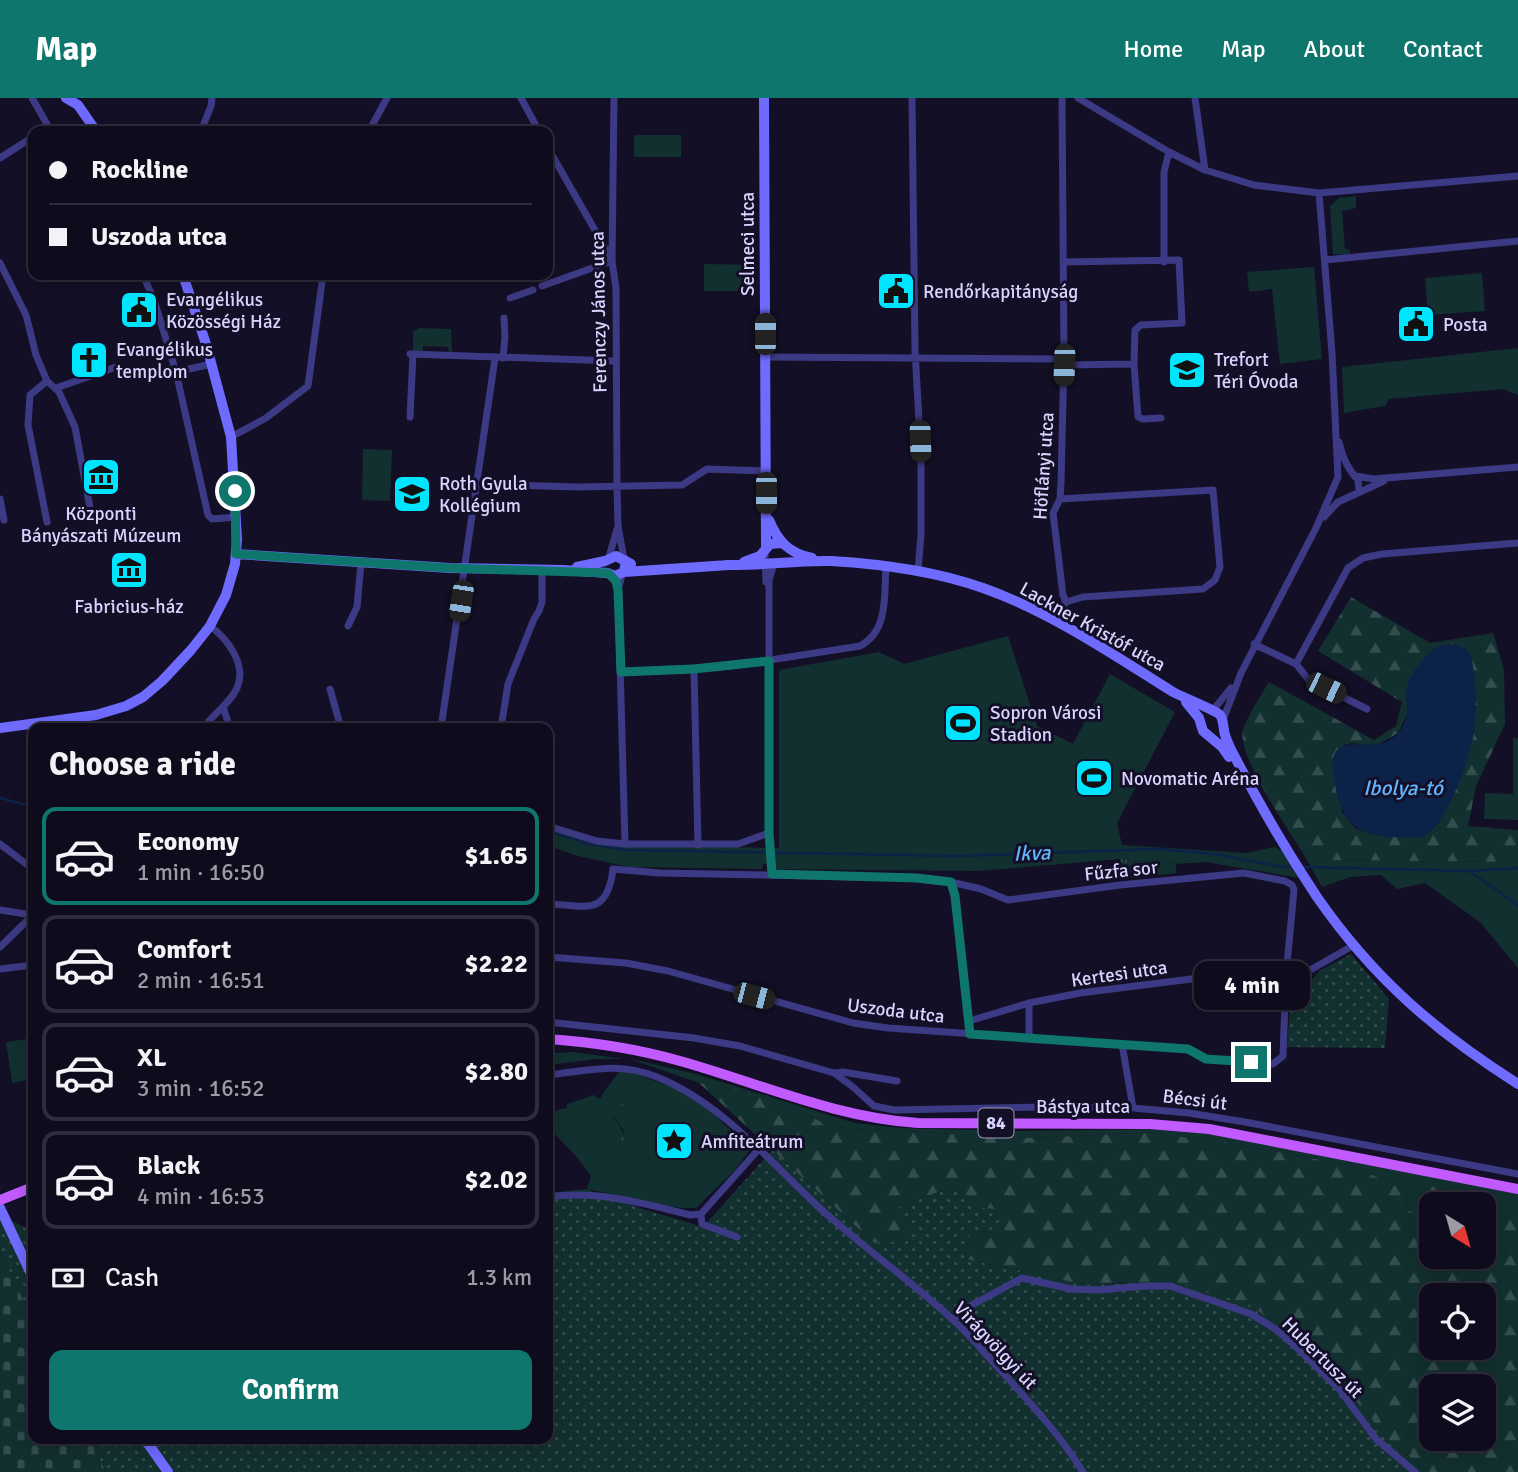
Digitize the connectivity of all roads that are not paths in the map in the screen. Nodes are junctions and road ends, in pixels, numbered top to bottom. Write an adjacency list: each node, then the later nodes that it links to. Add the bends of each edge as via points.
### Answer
1 (32, 98): 12 (street)
2 (212, 98): 14 (street)
3 (387, 98): 15 (street)
4 (521, 98): 16 (street)
5 (614, 98): 26 (street, Ferenczy János utca)
6 (764, 98): 37 (street, Selmeci utca)
7 (912, 98): 39 (street)
8 (1062, 98): 27 (street, Höflányi utca)
9 (1078, 98): 18 (street)
10 (1195, 98): 21 (street)
11 (70, 99): 13 (street)
12 (45, 126)
13 (93, 126)
14 (203, 126)
15 (372, 126)
16 (536, 126)
17 (28, 140): 20 (street)
18 (1169, 152): 21 (street); 28 (street, via 1164,172)
19 (553, 157): 26 (street)
20 (0, 158)
21 (1205, 170): 23 (street, via 1254,185)
22 (1518, 176): 23 (street)
23 (1319, 193): 25 (street)
24 (1518, 241): 25 (street)
25 (1325, 260): 50 (street)
26 (612, 261): 33 (street); 40 (street, Ferenczy János utca)
27 (1063, 262): 28 (street); 41 (street, Höflányi utca)
28 (1164, 262): 43 (street, via 1179,260 1182,323 1137,327)
29 (0, 263): 46 (street, via 26,315)
30 (145, 280): 45 (street)
31 (185, 280): 42 (street)
32 (322, 280): 51 (street, via 310,383 288,403)
33 (542, 286)
34 (533, 290): 35 (street)
35 (510, 298)
36 (504, 318): 38 (street)
37 (765, 357): 39 (street); 53 (street, Selmeci utca)
38 (499, 358): 40 (street); 48 (street, via 412,354); 57 (street)
39 (915, 358): 41 (street); 83 (street, via 922,524)
40 (615, 361): 58 (street, Ferenczy János utca)
41 (1064, 362): 43 (street); 61 (street, Höflányi utca)
42 (211, 364): 45 (street); 51 (street)
43 (1134, 364): 49 (street, via 1138,417)
44 (116, 367): 47 (street)
45 (176, 372): 65 (street, via 210,518)
46 (47, 381): 47 (street); 67 (street, via 30,395 27,415)
47 (56, 388): 63 (street, via 75,427)
48 (410, 417)
49 (1161, 418)
50 (1336, 426): 54 (street, via 1343,458); 56 (street)
51 (231, 437): 65 (street)
52 (1518, 467): 55 (street)
53 (766, 471): 58 (street, via 707,469 682,485); 64 (street, Selmeci utca)
54 (1353, 475): 55 (street, via 1366,479); 56 (street, via 1344,474); 59 (street)
55 (1409, 476): 59 (street)
56 (1336, 481): 62 (street, via 1336,490); 69 (street)
57 (477, 484): 58 (street); 79 (street)
58 (617, 486): 68 (street, Ferenczy János utca)
59 (1359, 491): 62 (street)
60 (0, 499): 66 (street)
61 (1060, 499): 84 (street, Höflányi utca, via 1053,513); 84 (street, via 1213,490 1220,566 1215,580 1203,589)
62 (1344, 499): 69 (street)
63 (90, 508)
64 (766, 515): 71 (street, Selmeci utca); 73 (street, Selmeci utca)
65 (237, 517): 72 (street)
66 (4, 520)
67 (47, 522)
68 (618, 526): 74 (street, Ferenczy János utca); 80 (street, Ferenczy János utca)
69 (1316, 528): 88 (street)
70 (1518, 543): 90 (street, via 1363,558 1344,574)
71 (783, 546): 73 (street, Lackner Kristóf utca, via 774,542); 73 (street, via 787,557); 75 (street, Lackner Kristóf utca)
72 (236, 554): 76 (street, Lackner Kristóf utca); 86 (street, via 226,595)
73 (770, 557): 75 (street, Lackner Kristóf utca); 77 (street, Lackner Kristóf utca); 77 (street, Lackner Kristóf utca); 89 (street, Selmeci utca)
74 (607, 559): 80 (street, Lackner Kristóf utca, via 616,556); 80 (street, via 605,569); 82 (street, Lackner Kristóf utca)
75 (830, 561): 78 (street, Lackner Kristóf utca)
76 (361, 562): 79 (street, Lackner Kristóf utca); 87 (street, via 357,607)
77 (726, 565): 80 (street, Lackner Kristóf utca)
78 (886, 566): 83 (street, Lackner Kristóf utca); 89 (street, via 883,617 869,641)
79 (466, 569): 81 (street, Lackner Kristóf utca); 105 (street)
80 (619, 569): 82 (street, Lackner Kristóf utca); 92 (street, Ferenczy János utca)
81 (542, 570): 82 (street, Lackner Kristóf utca); 106 (street, via 540,611 508,684)
82 (563, 570)
83 (918, 571): 85 (street, Lackner Kristóf utca, via 982,587)
84 (1066, 601): 85 (street)
85 (1052, 619): 95 (street, Lackner Kristóf utca)
86 (210, 626): 96 (street, via 234,652 239,671 238,686); 102 (street, via 143,697 126,706)
87 (348, 626)
88 (1254, 644): 90 (street); 93 (street)
89 (769, 661): 91 (street); 112 (street, Selmeci utca)
90 (1296, 664): 97 (street, via 1309,680)
91 (694, 669): 92 (street); 115 (street)
92 (621, 672): 114 (street, Ferenczy János utca)
93 (1241, 673): 98 (street); 101 (street)
94 (330, 689): 104 (street)
95 (1173, 692): 98 (street, Lackner Kristóf utca); 99 (street, Lackner Kristóf utca)
96 (223, 707): 100 (street); 103 (street)
97 (1367, 709)
98 (1212, 710): 99 (street); 101 (street, Lackner Kristóf utca)
99 (1199, 718): 109 (street, Lackner Kristóf utca)
100 (208, 722)
101 (1223, 722): 109 (street, via 1219,732); 110 (street, Lackner Kristóf utca, via 1228,743)
102 (46, 723)
103 (228, 723)
104 (340, 723)
105 (442, 723)
106 (502, 723)
107 (28, 725): 108 (street)
108 (0, 728)
109 (1208, 734): 110 (street, Lackner Kristóf utca)
110 (1252, 789): 123 (street, Lackner Kristóf utca, via 1301,871)
111 (553, 828): 114 (street)
112 (769, 833): 115 (street, via 738,844); 117 (street, Selmeci utca)
113 (0, 844): 116 (street)
114 (625, 844): 115 (street)
115 (698, 845)
116 (28, 865)
117 (772, 874): 118 (street, Fűzfa sor); 119 (street, Fűzfa sor, via 614,869 603,901 587,907)
118 (951, 882): 128 (street, Fűzfa sor, via 1008,900 1244,873 1286,881 1294,890); 130 (street)
119 (553, 904)
120 (0, 910): 121 (street)
121 (28, 914)
122 (28, 920): 124 (street)
123 (1354, 944): 128 (street, Kertesi utca, via 1312,969); 141 (street, Lackner Kristóf utca, via 1418,1013)
124 (0, 947)
125 (553, 957): 132 (street, Uszoda utca, via 668,971 853,1023)
126 (28, 966): 127 (street)
127 (0, 970)
128 (1286, 975): 129 (street, Kertesi utca, via 1231,974); 136 (street, Uszoda utca, via 1283,1056 1273,1063 1206,1059 1188,1049)
129 (1029, 1003): 130 (street, Kertesi utca); 133 (street)
130 (969, 1021): 132 (street)
131 (553, 1023): 138 (street, Bécsi út, via 740,1046)
132 (970, 1034): 133 (street, Uszoda utca)
133 (1029, 1039): 136 (street, Uszoda utca)
134 (553, 1040): 135 (main road, Bástya utca / 84)
135 (568, 1042): 137 (main road, Bástya utca / 84); 146 (main road, Bástya utca / 84, via 659,1055 883,1121 1150,1124 1209,1129)
136 (1122, 1044): 142 (street)
137 (553, 1046)
138 (834, 1073): 140 (street, Bécsi út); 142 (street, Bécsi út, via 874,1106 894,1110)
139 (553, 1074): 143 (street, Virágvölgyi út, via 603,1067 658,1077 699,1099)
140 (897, 1081)
141 (1518, 1084)
142 (1133, 1108): 144 (street, Bécsi út, via 1245,1122)
143 (758, 1150): 150 (street); 153 (street, Virágvölgyi út)
144 (1518, 1174)
145 (28, 1189): 148 (main road)
146 (1518, 1189)
147 (553, 1196): 150 (street, via 619,1197)
148 (0, 1200)
149 (0, 1208): 152 (street)
150 (701, 1214): 151 (street, via 702,1224)
151 (737, 1237)
152 (28, 1267)
153 (953, 1320): 156 (street, Virágvölgyi út, via 1020,1392); 157 (street, Hubertusz út, via 1022,1278 1071,1289 1170,1286 1251,1314 1274,1328 1339,1389 1377,1439)
154 (148, 1444): 155 (street)
155 (168, 1472)
156 (1083, 1472)
157 (1415, 1472)

